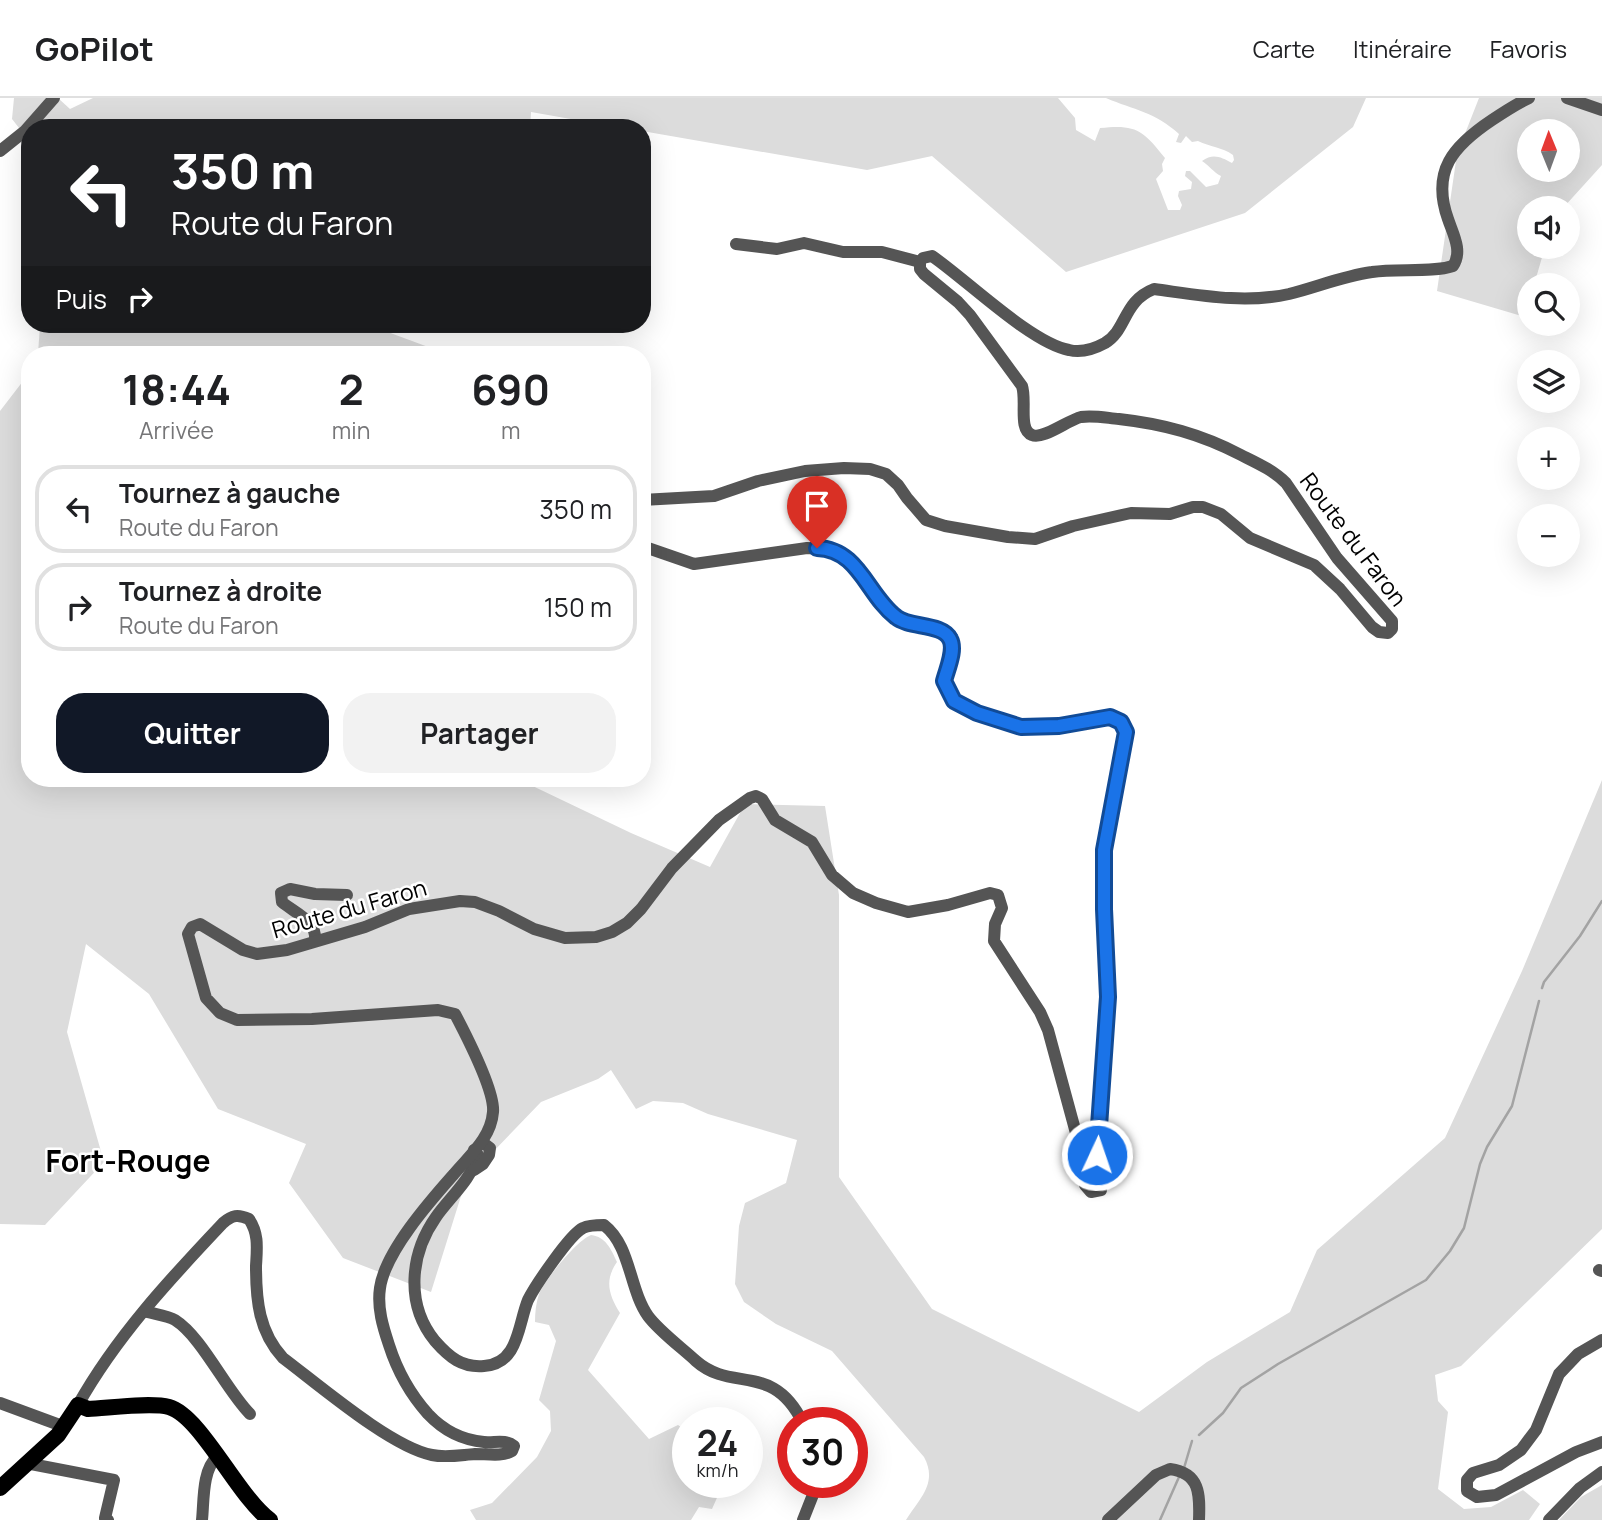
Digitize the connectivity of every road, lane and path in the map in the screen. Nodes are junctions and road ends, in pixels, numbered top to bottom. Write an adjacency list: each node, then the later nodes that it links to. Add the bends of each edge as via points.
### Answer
1 (54, 98): 5 (street)
2 (1529, 98): 9 (street, via 1468,136 1453,151 1441,190 1457,245 1453,266 1372,272 1289,294 1249,298 1154,289 1134,302 1110,339 1091,350 1070,351 1012,318 932,256)
3 (1567, 98): 4 (street)
4 (1602, 110)
5 (36, 119)
6 (21, 134): 7 (street)
7 (0, 150)
8 (736, 244): 9 (street, via 777,250 804,243 843,252 882,252)
9 (920, 262): 10 (street, Route du Faron, via 924,274 970,315 1022,386 1025,430 1031,435 1036,437 1082,417 1138,421 1178,428 1260,464 1286,483 1337,558 1392,621 1392,629 1379,632 1340,589 1305,560 1250,538 1221,514 1203,508 1170,514 1131,513 1035,539 1008,537 926,520 886,474 870,469 805,471 714,496)
10 (651, 500)
11 (651, 549): 13 (street, Route du Faron, via 704,564 826,549 849,559 900,621 929,627 952,641 944,681 954,701 1021,727 1110,717 1121,722 1126,732 1104,850 1108,997 1097,1144 1101,1190 1091,1192 1084,1185 1083,1159 1040,1012 994,941 1002,908 998,895 990,892 908,912 876,903 853,893 832,875 812,842 775,820 756,796 719,820 672,867 642,909 612,932 565,938 475,902 460,901 409,909)
12 (347, 895): 13 (street, via 290,889 281,893 282,902 310,921)
13 (315, 940): 14 (street, Route du Faron, via 257,954 200,924 188,934 206,998 220,1013 236,1020 438,1010 455,1014 493,1105 491,1123)
14 (478, 1146): 15 (street, via 403,1238 380,1286 380,1314 393,1357 429,1415 460,1437 512,1444 509,1453 450,1456 415,1448 371,1424 283,1358 261,1323 258,1237 249,1219 240,1215 223,1223); 19 (street, via 490,1148 489,1155 435,1218 414,1271 420,1316 452,1359 477,1367 502,1359 518,1339 536,1285 571,1238 584,1227 604,1225 616,1237 649,1317 699,1364 770,1386)
15 (144, 1311): 18 (street); 20 (street, via 174,1319)
16 (1602, 1340): 22 (street, via 1578,1354 1559,1374 1536,1430 1521,1450 1499,1465 1473,1473 1467,1490 1477,1497 1496,1495)
17 (0, 1403): 21 (street)
18 (78, 1405): 21 (main road); 23 (main road, via 88,1409 173,1408 184,1415)
19 (794, 1407)
20 (250, 1414)
21 (65, 1427): 24 (main road)
22 (1602, 1442)
23 (217, 1457): 29 (street, via 206,1478); 30 (main road, via 251,1503)
24 (28, 1461): 26 (main road); 28 (street, via 114,1480 106,1509)
25 (1602, 1472): 34 (street)
26 (3, 1481)
27 (812, 1498): 31 (street)
28 (108, 1520)
29 (202, 1520)
30 (270, 1520)
31 (803, 1520)
32 (1108, 1520): 33 (street, via 1166,1469 1191,1476 1198,1492)
33 (1199, 1520)
34 (1549, 1520)

